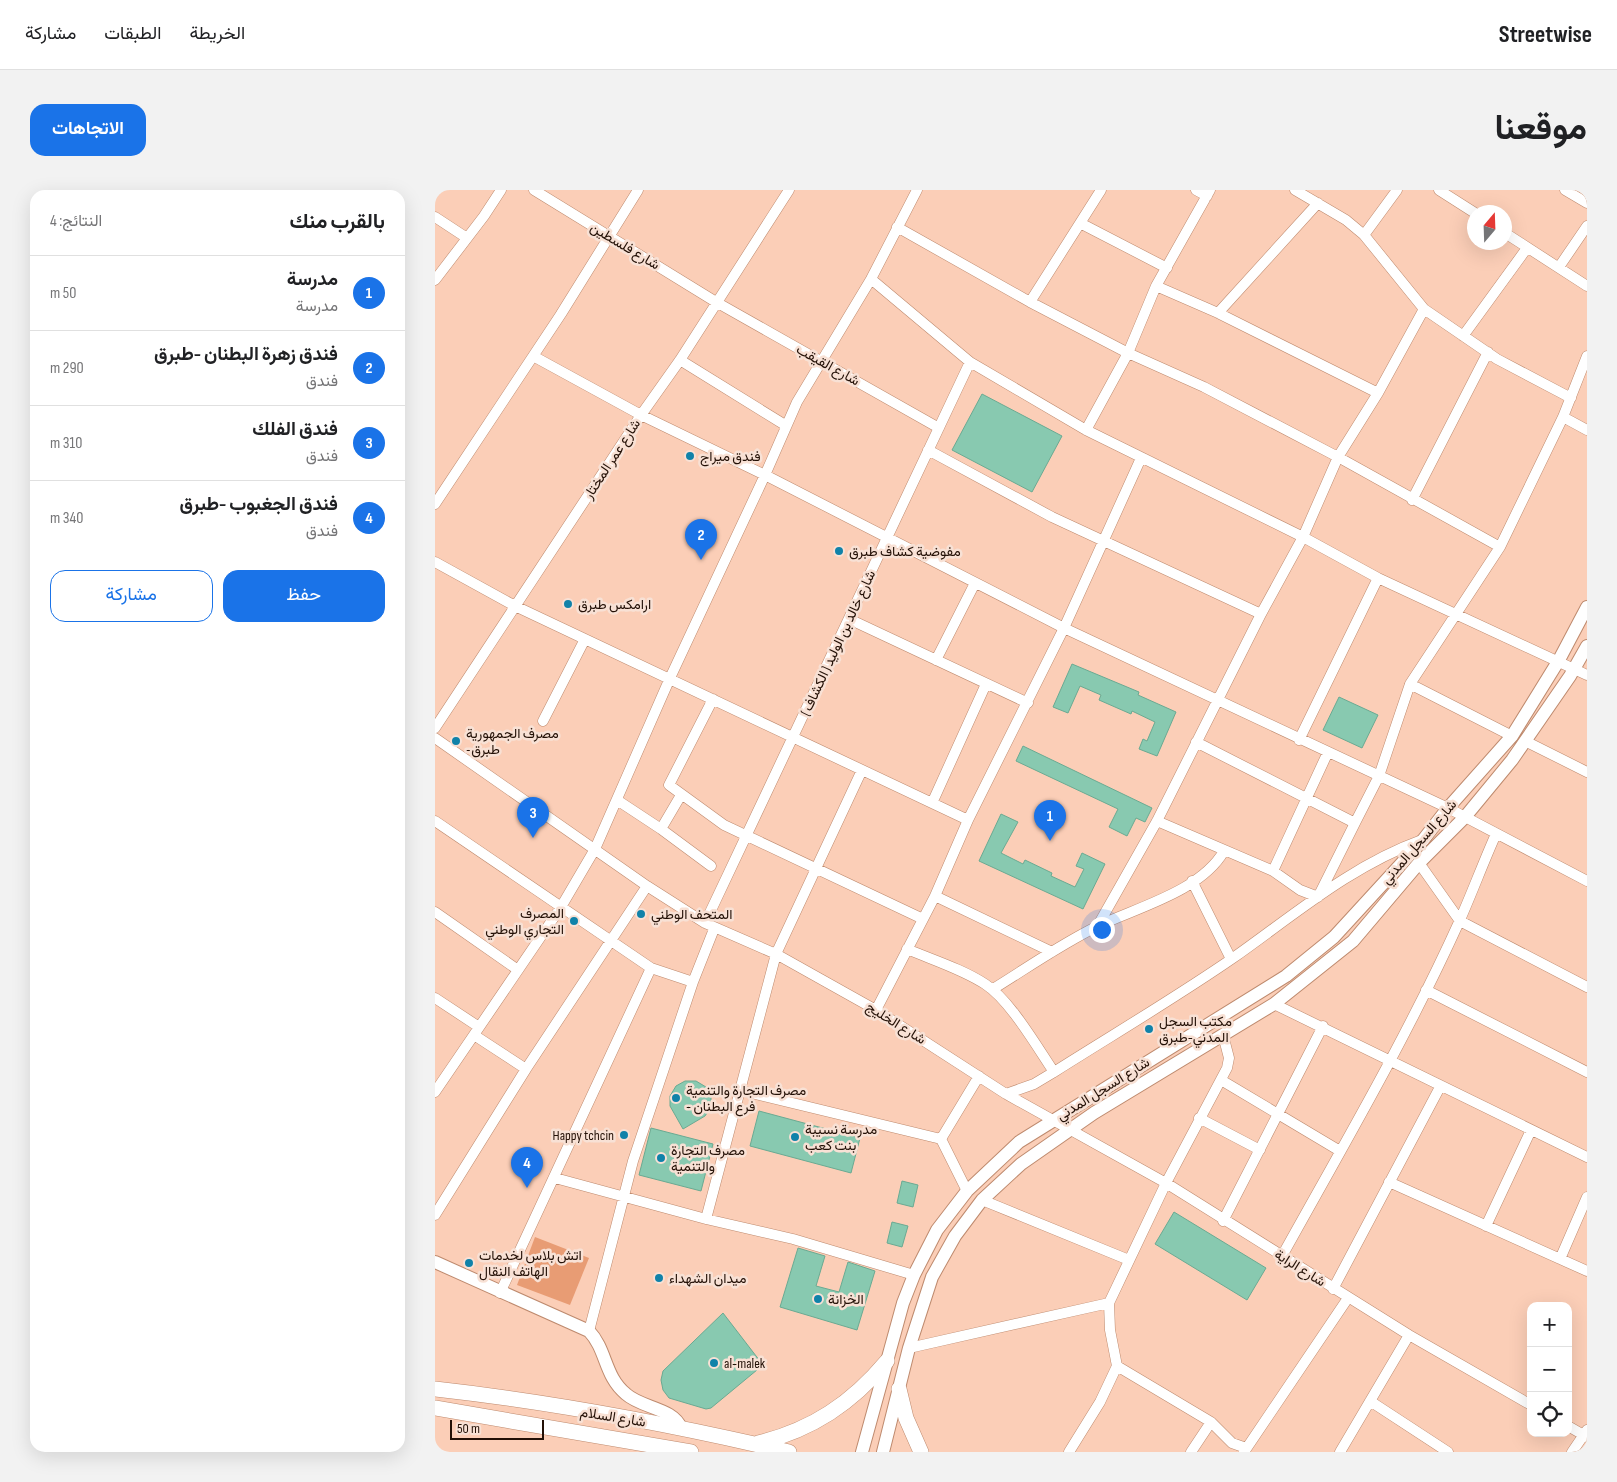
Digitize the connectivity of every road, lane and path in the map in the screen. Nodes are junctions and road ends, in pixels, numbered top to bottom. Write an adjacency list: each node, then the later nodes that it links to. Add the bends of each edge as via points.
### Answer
1 (501, 190): 22 (street)
2 (534, 190): 21 (street, شارع فلسطين)
3 (638, 190): 21 (street)
4 (789, 190): 31 (street, شارع عمر المختار)
5 (917, 190): 19 (street)
6 (1101, 190): 17 (street)
7 (1196, 190): 12 (street)
8 (1295, 190): 13 (street)
9 (1397, 190): 20 (street)
10 (1439, 190): 15 (street)
11 (1565, 190): 14 (street)
12 (1209, 193): 26 (street)
13 (1318, 203): 20 (street); 34 (street)
14 (1587, 203)
15 (1467, 208)
16 (435, 217): 22 (street)
17 (1080, 223): 26 (street); 32 (street)
18 (1587, 226): 25 (street)
19 (897, 227): 27 (street); 32 (street)
20 (1364, 235): 33 (street)
21 (609, 237): 31 (street, شارع فلسطين); 38 (street)
22 (467, 238): 28 (street)
23 (1512, 238): 24 (street)
24 (1527, 248): 25 (street); 35 (street)
25 (1559, 267): 30 (street)
26 (1167, 268): 29 (street)
27 (871, 279): 41 (street); 42 (street)
28 (435, 280)
29 (1156, 286): 34 (street); 37 (street)
30 (1587, 286)
31 (716, 302): 40 (street, شارع عمر المختار); 41 (street, شارع القيقب)
32 (1030, 302): 37 (street)
33 (1424, 309): 35 (street); 43 (street)
34 (1218, 313): 43 (street)
35 (1463, 336): 36 (street)
36 (1488, 352): 44 (street); 55 (street)
37 (1128, 353): 49 (street); 53 (street, via 1204,387)
38 (533, 356): 45 (street); 56 (street)
39 (1587, 356): 44 (street)
40 (680, 360): 45 (street, شارع عمر المختار); 47 (street)
41 (822, 361): 47 (street); 48 (street, شارع القيقب)
42 (970, 362): 48 (street, شارع خالد بن الوليد ( الكشاف )); 49 (street)
43 (1378, 393): 53 (street)
44 (1571, 398): 46 (street)
45 (641, 415): 54 (street); 64 (street, شارع عمر المختار)
46 (1563, 417): 50 (street); 60 (street)
47 (785, 425): 54 (street)
48 (939, 428): 51 (street, شارع خالد بن الوليد ( الكشاف ))
49 (1086, 430): 52 (street)
50 (1587, 430)
51 (929, 450): 58 (street, شارع خالد بن الوليد ( الكشاف )); 59 (street, via 1052,517)
52 (1141, 458): 57 (street); 59 (street)
53 (1338, 458): 55 (street); 57 (street)
54 (765, 475): 58 (street); 76 (street)
55 (1412, 500): 60 (street)
56 (435, 504)
57 (1303, 537): 62 (street); 66 (street)
58 (886, 539): 63 (street); 68 (street, شارع خالد بن الوليد ( الكشاف ))
59 (1102, 540): 66 (street); 69 (street)
60 (1500, 547): 67 (street)
61 (435, 562): 64 (street)
62 (1379, 578): 67 (street); 87 (street)
63 (975, 583): 69 (street); 72 (street)
64 (515, 606): 70 (street); 83 (street, شارع عمر المختار)
65 (1587, 607): 73 (street, شارع السجل المدني)
66 (1261, 614): 79 (street)
67 (1455, 616): 73 (street); 78 (street)
68 (849, 619): 72 (street); 85 (street, شارع خالد بن الوليد ( الكشاف ))
69 (1064, 628): 79 (street); 81 (street)
70 (585, 639): 76 (street); 82 (street)
71 (1587, 646): 74 (street, شارع السجل المدني)
72 (936, 660): 77 (street)
73 (1559, 660): 74 (street); 84 (street, شارع السجل المدني)
74 (1575, 669): 75 (street); 89 (street, شارع السجل المدني)
75 (1587, 675)
76 (670, 678): 80 (street); 96 (street)
77 (986, 684): 81 (street); 97 (street)
78 (1410, 684): 84 (street); 93 (street)
79 (1218, 698): 87 (street); 88 (street)
80 (713, 699): 85 (street); 94 (street, via 669,785)
81 (1028, 704): 100 (street)
82 (543, 721)
83 (435, 728)
84 (1512, 736): 98 (street, شارع السجل المدني)
85 (793, 737): 91 (street); 106 (street, شارع خالد بن الوليد ( الكشاف ))
86 (435, 738): 108 (street, شارع الخليج)
87 (1299, 740): 90 (street)
88 (1196, 742): 95 (street); 102 (street)
89 (1527, 742): 92 (street); 99 (street, شارع السجل المدني)
90 (1329, 752): 93 (street); 95 (street)
91 (862, 770): 97 (street); 112 (street)
92 (1587, 772)
93 (1379, 776): 98 (street); 103 (street)
94 (681, 795): 104 (street); 106 (street)
95 (1307, 799): 103 (street); 113 (street)
96 (617, 800): 104 (street); 108 (street)
97 (933, 801): 100 (street)
98 (1448, 808): 99 (street); 107 (street, شارع السجل المدني)
99 (1465, 817): 105 (street); 110 (street, شارع السجل المدني)
100 (968, 820): 117 (street)
101 (435, 821): 119 (street)
102 (1157, 821): 109 (street); 124 (street)
103 (1355, 823): 118 (street)
104 (661, 829): 111 (street)
105 (1496, 834): 115 (street); 122 (street)
106 (746, 836): 112 (street); 123 (street, شارع خالد بن الوليد ( الكشاف ))
107 (1423, 840): 118 (street, via 1391,851); 154 (street, شارع السجل المدني, via 1334,937 1287,976)
108 (595, 849): 116 (street, شارع الخليج); 119 (street)
109 (1224, 851): 113 (street); 114 (street, via 1212,868)
110 (1419, 863): 122 (street); 137 (street, شارع السجل المدني, via 1353,941)
111 (711, 866)
112 (817, 867): 121 (street); 128 (street)
113 (1273, 871): 118 (street, via 1300,890)
114 (1192, 881): 124 (street, via 1156,902); 129 (street)
115 (1587, 881)
116 (647, 886): 123 (street, شارع الخليج); 125 (street)
117 (935, 896): 121 (street); 127 (street)
118 (1318, 897): 129 (street)
119 (561, 907): 125 (street); 131 (street)
120 (435, 912): 131 (street)
121 (923, 919): 126 (street)
122 (1460, 921): 133 (street); 135 (street)
123 (710, 926): 128 (street, شارع الخليج); 132 (street, شارع خالد بن الوليد ( الكشاف ))
124 (1097, 927): 127 (street)
125 (610, 941): 130 (street); 143 (street)
126 (907, 949): 134 (street, via 979,980); 138 (street)
127 (1052, 952): 134 (street)
128 (776, 954): 138 (street, شارع الخليج); 149 (street)
129 (1231, 959): 144 (street)
130 (651, 968): 132 (street); 161 (street)
131 (518, 970): 140 (street)
132 (693, 982): 166 (street, شارع خالد بن الوليد ( الكشاف ))
133 (1587, 987)
134 (993, 990): 144 (street)
135 (1426, 990): 142 (street); 145 (street)
136 (435, 998): 140 (street)
137 (1274, 1004): 139 (street); 141 (street, شارع السجل المدني)
138 (876, 1010): 146 (street, شارع الخليج)
139 (1323, 1026): 142 (street); 152 (street)
140 (476, 1031): 143 (street); 150 (street)
141 (1223, 1036): 147 (street, via 1229,1063); 155 (street, شارع السجل المدني)
142 (1389, 1062): 148 (street); 159 (street)
143 (525, 1069): 168 (street)
144 (1054, 1072): 151 (street)
145 (1587, 1072)
146 (979, 1076): 151 (street, شارع الخليج); 157 (street)
147 (1221, 1080): 152 (street); 153 (street)
148 (1441, 1087): 156 (street); 162 (street)
149 (739, 1090): 157 (street); 169 (street)
150 (435, 1092)
151 (1007, 1094): 154 (street, شارع الخليج)
152 (1278, 1114): 158 (street); 159 (street)
153 (1199, 1118): 158 (street); 163 (street)
154 (1054, 1120): 155 (street, شارع الخليج); 164 (street, شارع السجل المدني, via 1019,1142)
155 (1070, 1130): 163 (street, شارع الراية); 167 (street, شارع السجل المدني, via 1021,1164)
156 (1531, 1130): 160 (street); 171 (street)
157 (941, 1139): 164 (street)
158 (1260, 1150): 170 (street)
159 (1340, 1151): 172 (street)
160 (1587, 1157)
161 (555, 1178): 166 (street); 179 (street)
162 (1389, 1182): 171 (street); 178 (street)
163 (1166, 1183): 170 (street, شارع الراية); 174 (street)
164 (967, 1191): 177 (street, شارع السجل المدني, via 937,1230)
165 (1587, 1196): 173 (street)
166 (623, 1197): 169 (street); 182 (street, شارع خالد بن الوليد ( الكشاف ))
167 (982, 1200): 174 (street); 184 (street, شارع السجل المدني, via 942,1256 921,1305)
168 (435, 1215)
169 (706, 1219): 177 (street, via 793,1239)
170 (1223, 1221): 172 (street, شارع الراية)
171 (1486, 1226): 173 (street)
172 (1282, 1256): 178 (street, شارع الراية)
173 (1560, 1259): 176 (street)
174 (1129, 1260): 181 (street)
175 (435, 1262): 179 (street)
176 (1587, 1271)
177 (914, 1275): 185 (street, شارع السجل المدني)
178 (1333, 1289): 180 (street, شارع الراية)
179 (500, 1293): 182 (street)
180 (1348, 1298): 183 (street, شارع الراية); 197 (street)
181 (1109, 1303): 184 (street); 186 (street)
182 (589, 1331): 193 (street, via 619,1388 637,1402 672,1416)
183 (1409, 1335): 189 (street); 190 (street, شارع الراية)
184 (909, 1348): 187 (street, شارع السجل المدني)
185 (887, 1361): 196 (main road, via 870,1382 829,1416 780,1438); 200 (street, شارع السجل المدني)
186 (1117, 1366): 192 (street); 203 (street, via 1105,1394)
187 (899, 1389): 201 (street, شارع السجل المدني); 202 (main road)
188 (435, 1390): 193 (main road, شارع السلام)
189 (1370, 1401): 205 (street); 206 (street)
190 (1527, 1403)
191 (435, 1408): 198 (main road, شارع السلام)
192 (1211, 1422): 197 (street, via 1232,1443); 204 (street)
193 (681, 1428): 196 (main road, شارع السلام)
194 (1572, 1428): 195 (street)
195 (1586, 1434): 207 (street)
196 (754, 1444): 199 (main road, شارع السلام)
197 (1245, 1450)
198 (691, 1452)
199 (789, 1452)
200 (862, 1452)
201 (883, 1452)
202 (921, 1452)
203 (1069, 1452)
204 (1191, 1452)
205 (1340, 1452)
206 (1448, 1452)
207 (1572, 1452)

